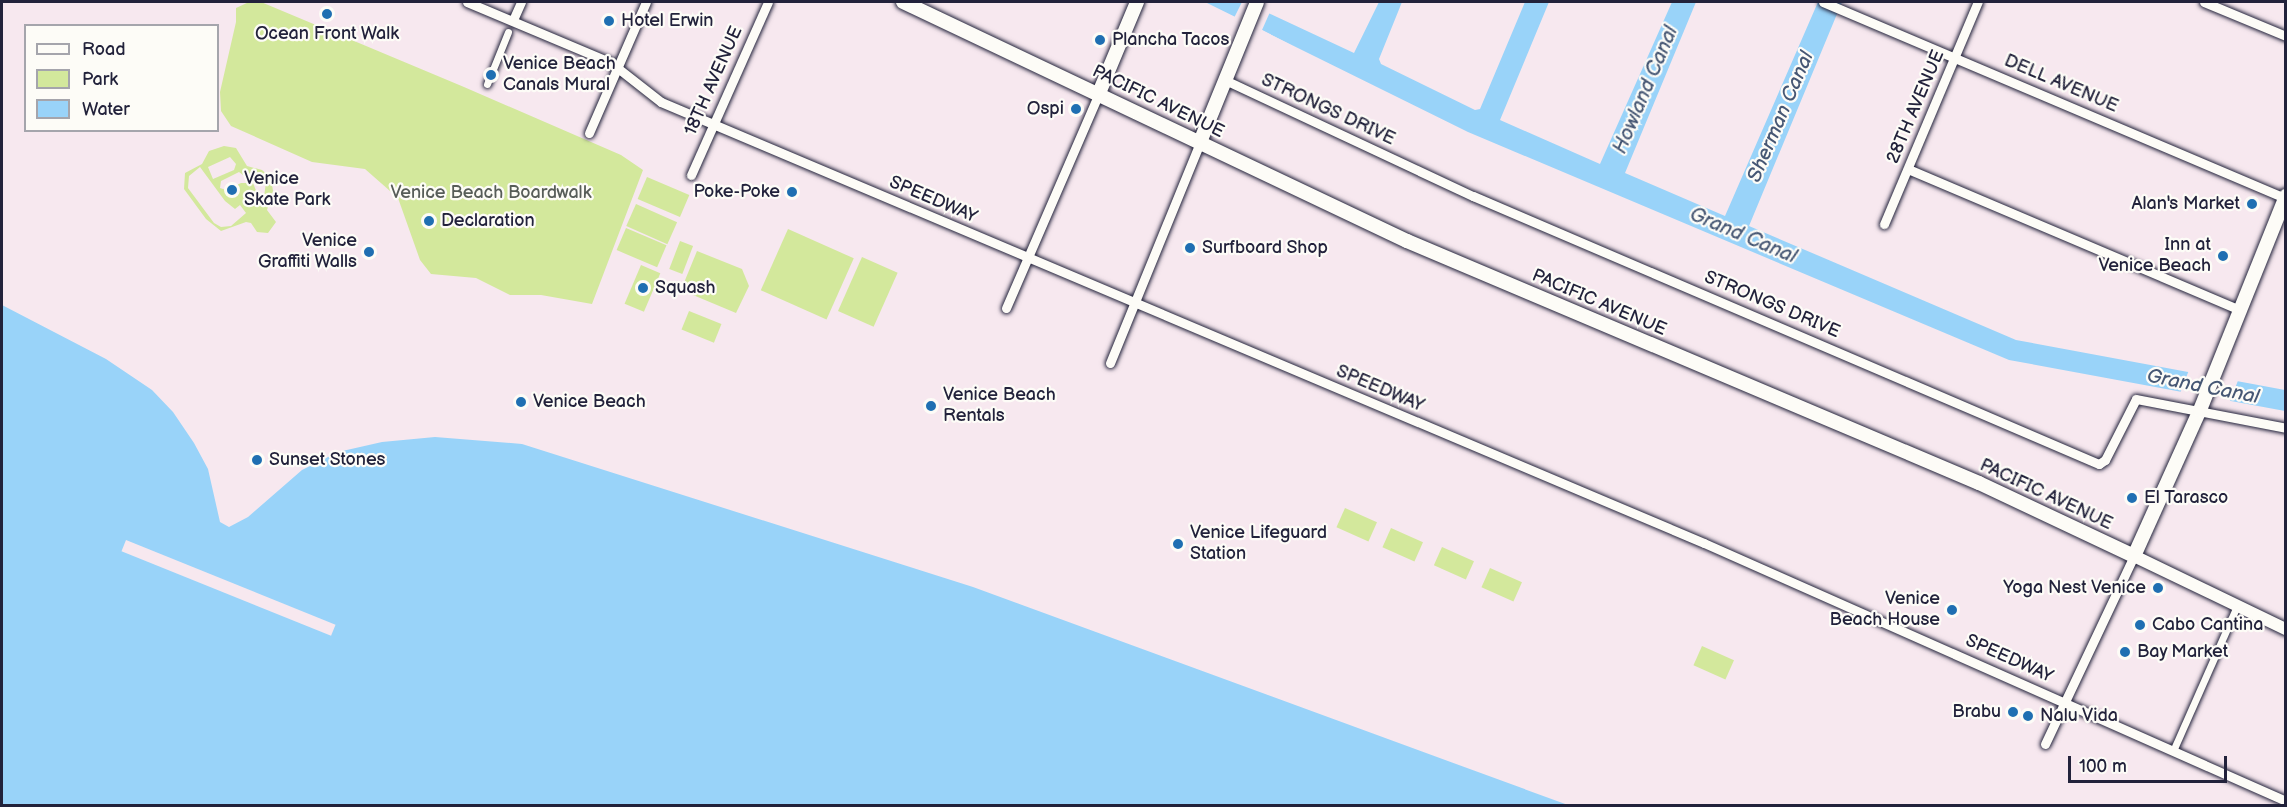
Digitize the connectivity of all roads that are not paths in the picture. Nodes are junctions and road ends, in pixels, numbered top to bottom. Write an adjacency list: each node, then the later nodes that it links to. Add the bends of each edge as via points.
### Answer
1 (467, 2): 11 (street, SPEEDWAY)
2 (521, 2): 11 (street)
3 (646, 2): 15 (street)
4 (768, 2): 19 (street, 18TH AVENUE)
5 (903, 2): 18 (main road, PACIFIC AVENUE)
6 (1137, 2): 18 (main road)
7 (1257, 2): 16 (main road)
8 (1823, 2): 14 (street, DELL AVENUE)
9 (1978, 2): 14 (street, 28TH AVENUE)
10 (2204, 2): 13 (street)
11 (513, 20): 15 (street, SPEEDWAY)
12 (508, 32): 17 (street)
13 (2286, 36)
14 (1955, 57): 22 (street, 28TH AVENUE); 24 (street, DELL AVENUE)
15 (618, 68): 19 (street, SPEEDWAY, via 661,102); 20 (street)
16 (1225, 80): 21 (main road); 31 (street, STRONGS DRIVE, via 1473,196 2099,464 2105,460 2136,399)
17 (488, 84)
18 (1099, 93): 21 (main road, PACIFIC AVENUE); 26 (street)
19 (713, 124): 23 (street, 18TH AVENUE); 26 (street, SPEEDWAY)
20 (589, 133)
21 (1200, 142): 27 (street); 33 (main road, PACIFIC AVENUE, via 1407,241 1979,483)
22 (1908, 169): 25 (street, 28TH AVENUE); 29 (street)
23 (691, 175)
24 (2285, 198): 29 (main road)
25 (1884, 224)
26 (1028, 258): 27 (street, SPEEDWAY); 28 (street)
27 (1134, 302): 30 (street); 36 (street, SPEEDWAY, via 1704,543)
28 (1006, 308)
29 (2240, 310): 31 (main road)
30 (1110, 363)
31 (2202, 405): 32 (street, STRONGS DRIVE); 33 (main road)
32 (2286, 428)
33 (2134, 556): 34 (street, PACIFIC AVENUE); 36 (street)
34 (2237, 606): 35 (street, PACIFIC AVENUE); 38 (street)
35 (2286, 629)
36 (2065, 703): 37 (street); 38 (street, SPEEDWAY)
37 (2045, 744)
38 (2173, 751): 39 (street, SPEEDWAY)
39 (2274, 796): 40 (street, SPEEDWAY); 41 (street)
40 (2286, 801)
41 (2269, 806)

